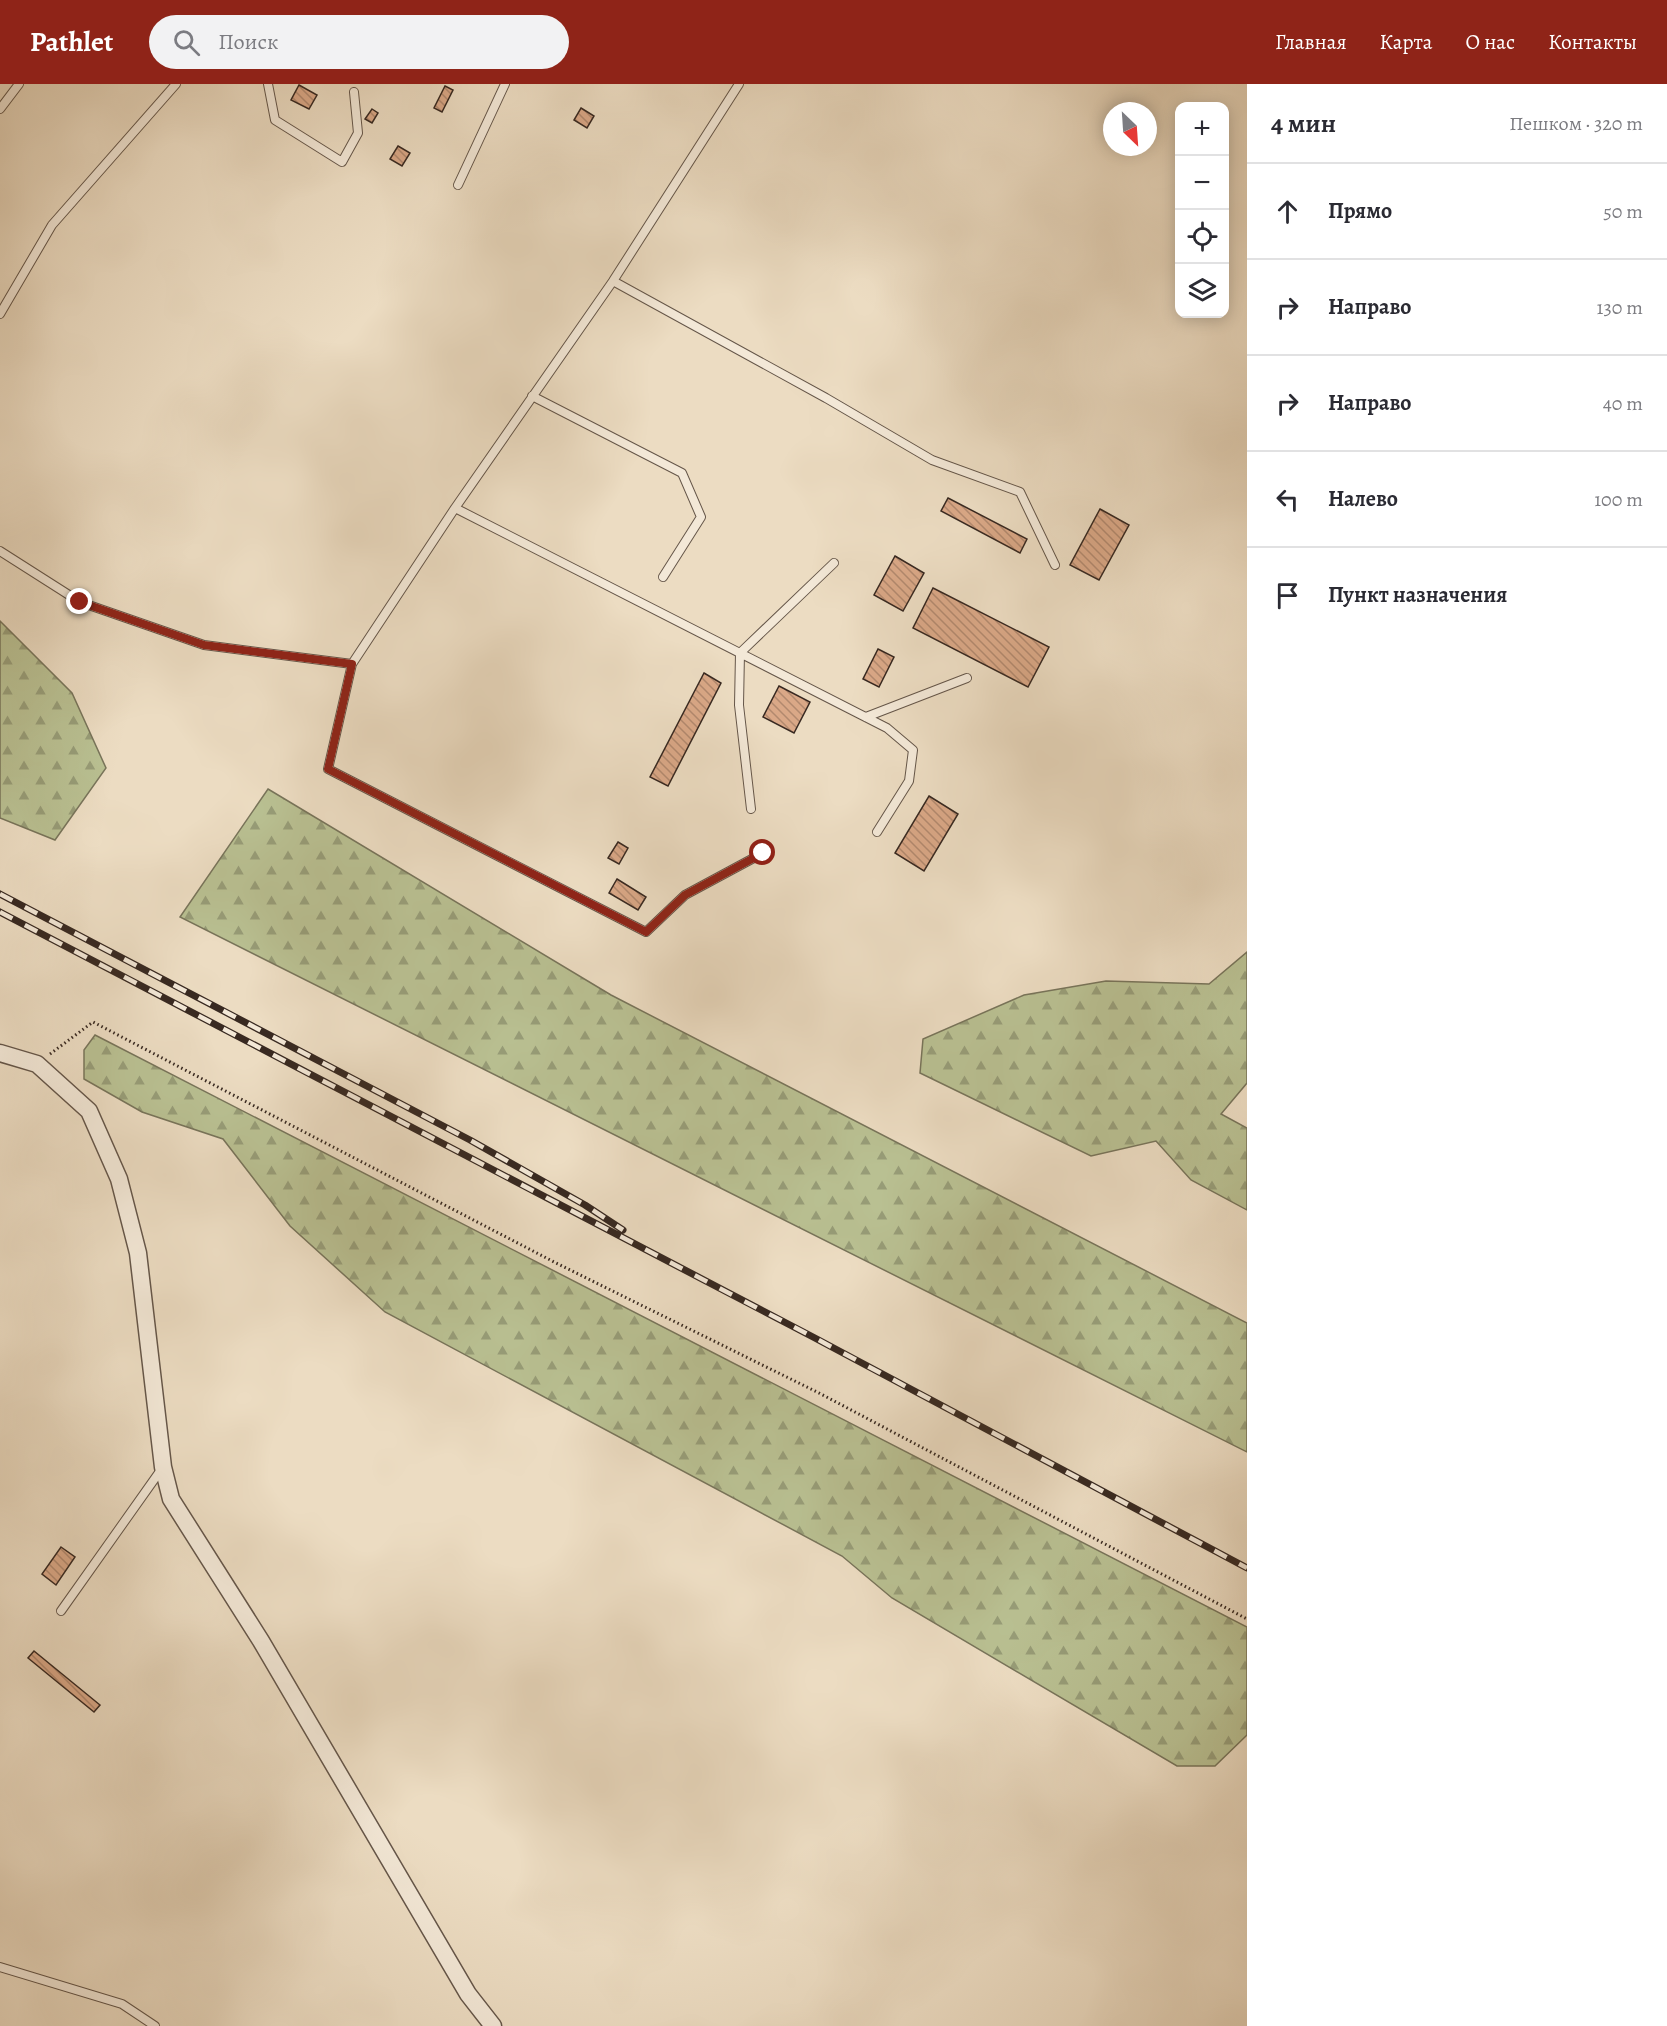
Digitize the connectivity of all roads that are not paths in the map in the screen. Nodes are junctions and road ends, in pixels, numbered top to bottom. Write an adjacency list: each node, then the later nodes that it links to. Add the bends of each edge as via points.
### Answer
1 (19, 84): 7 (lane)
2 (176, 84): 10 (lane, via 52,225)
3 (268, 84): 6 (lane, via 275,120 342,162 358,134)
4 (505, 84): 8 (lane)
5 (739, 84): 9 (lane)
6 (354, 92)
7 (0, 109)
8 (458, 185)
9 (613, 281): 11 (lane); 15 (lane, via 932,460 1020,492)
10 (0, 314)
11 (532, 396): 12 (lane); 16 (lane, via 682,473 701,517)
12 (454, 508): 17 (lane); 18 (lane)
13 (0, 551): 18 (lane, via 80,602 204,645)
14 (834, 563): 17 (lane)
15 (1055, 565)
16 (663, 577)
17 (740, 653): 20 (lane); 21 (lane, via 739,705)
18 (352, 664): 23 (lane, via 328,769 646,932 685,895)
19 (967, 678): 20 (lane)
20 (866, 717): 22 (lane, via 887,728 913,750 909,781)
21 (751, 809)
22 (877, 832)
23 (763, 853)
24 (0, 1053): 25 (street, via 37,1064 89,1111 119,1179 138,1253)
25 (163, 1467): 26 (lane); 29 (street, via 171,1499 261,1641 468,1994)
26 (61, 1611)
27 (0, 1967): 28 (lane, via 122,2004)
28 (155, 2026)
29 (493, 2026)

